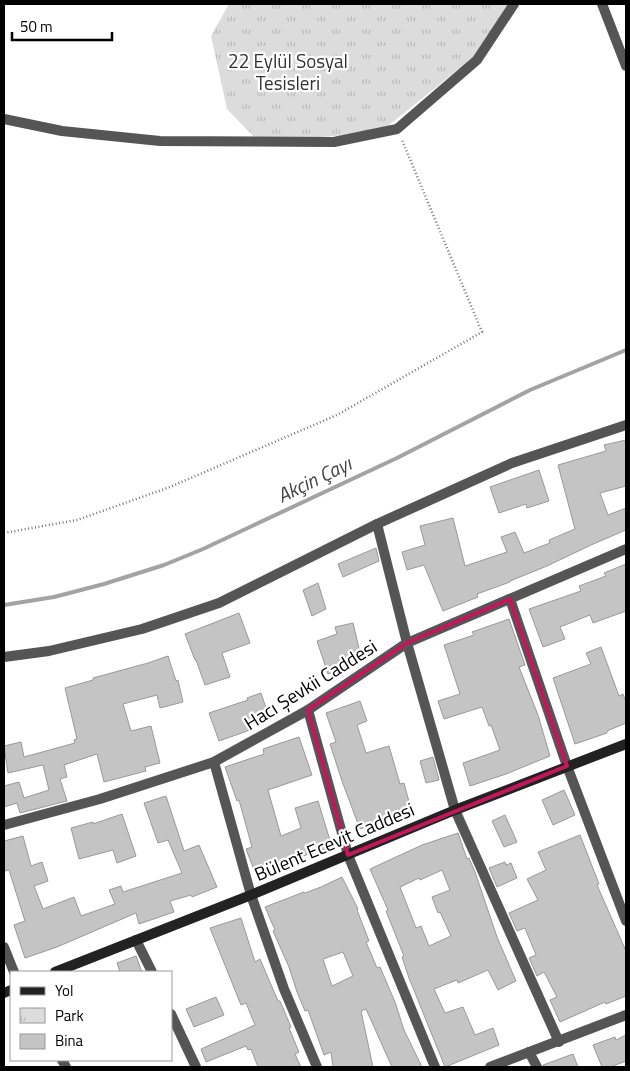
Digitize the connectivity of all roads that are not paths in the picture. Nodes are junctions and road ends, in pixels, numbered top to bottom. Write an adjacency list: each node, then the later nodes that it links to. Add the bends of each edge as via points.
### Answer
1 (514, 4): 4 (street, via 478,60 397,129 334,142 160,141 62,132)
2 (602, 4): 3 (street)
3 (626, 66)
4 (4, 119)
5 (626, 425): 6 (street, via 512,463)
6 (377, 524): 9 (street); 10 (street, via 219,603 142,629 48,651)
7 (626, 549): 8 (street, Hacı Şevkii Caddesi)
8 (510, 599): 9 (street, Hacı Şevkii Caddesi); 14 (street)
9 (408, 643): 11 (street, Hacı Şevkii Caddesi); 15 (street)
10 (4, 657)
11 (308, 710): 13 (street, Hacı Şevkii Caddesi); 17 (street)
12 (626, 744): 14 (main road, Bülent Ecevit Caddesi)
13 (214, 762): 16 (street, Hacı Şevkii Caddesi, via 100,799); 18 (street)
14 (567, 766): 15 (main road, Bülent Ecevit Caddesi); 19 (street)
15 (455, 810): 17 (main road, Bülent Ecevit Caddesi); 27 (street)
16 (4, 825)
17 (348, 855): 18 (main road, Bülent Ecevit Caddesi); 31 (street)
18 (251, 895): 20 (main road, Bülent Ecevit Caddesi); 30 (street, via 284,989)
19 (626, 921)
20 (136, 940): 23 (main road, Bülent Ecevit Caddesi); 24 (street)
21 (4, 947): 22 (street)
22 (14, 971)
23 (58, 971)
24 (152, 971)
25 (626, 1015): 27 (street)
26 (172, 1016): 29 (street)
27 (559, 1042): 28 (street)
28 (529, 1052): 32 (street); 33 (street)
29 (196, 1067)
30 (317, 1067)
31 (435, 1067)
32 (490, 1067)
33 (536, 1067)

